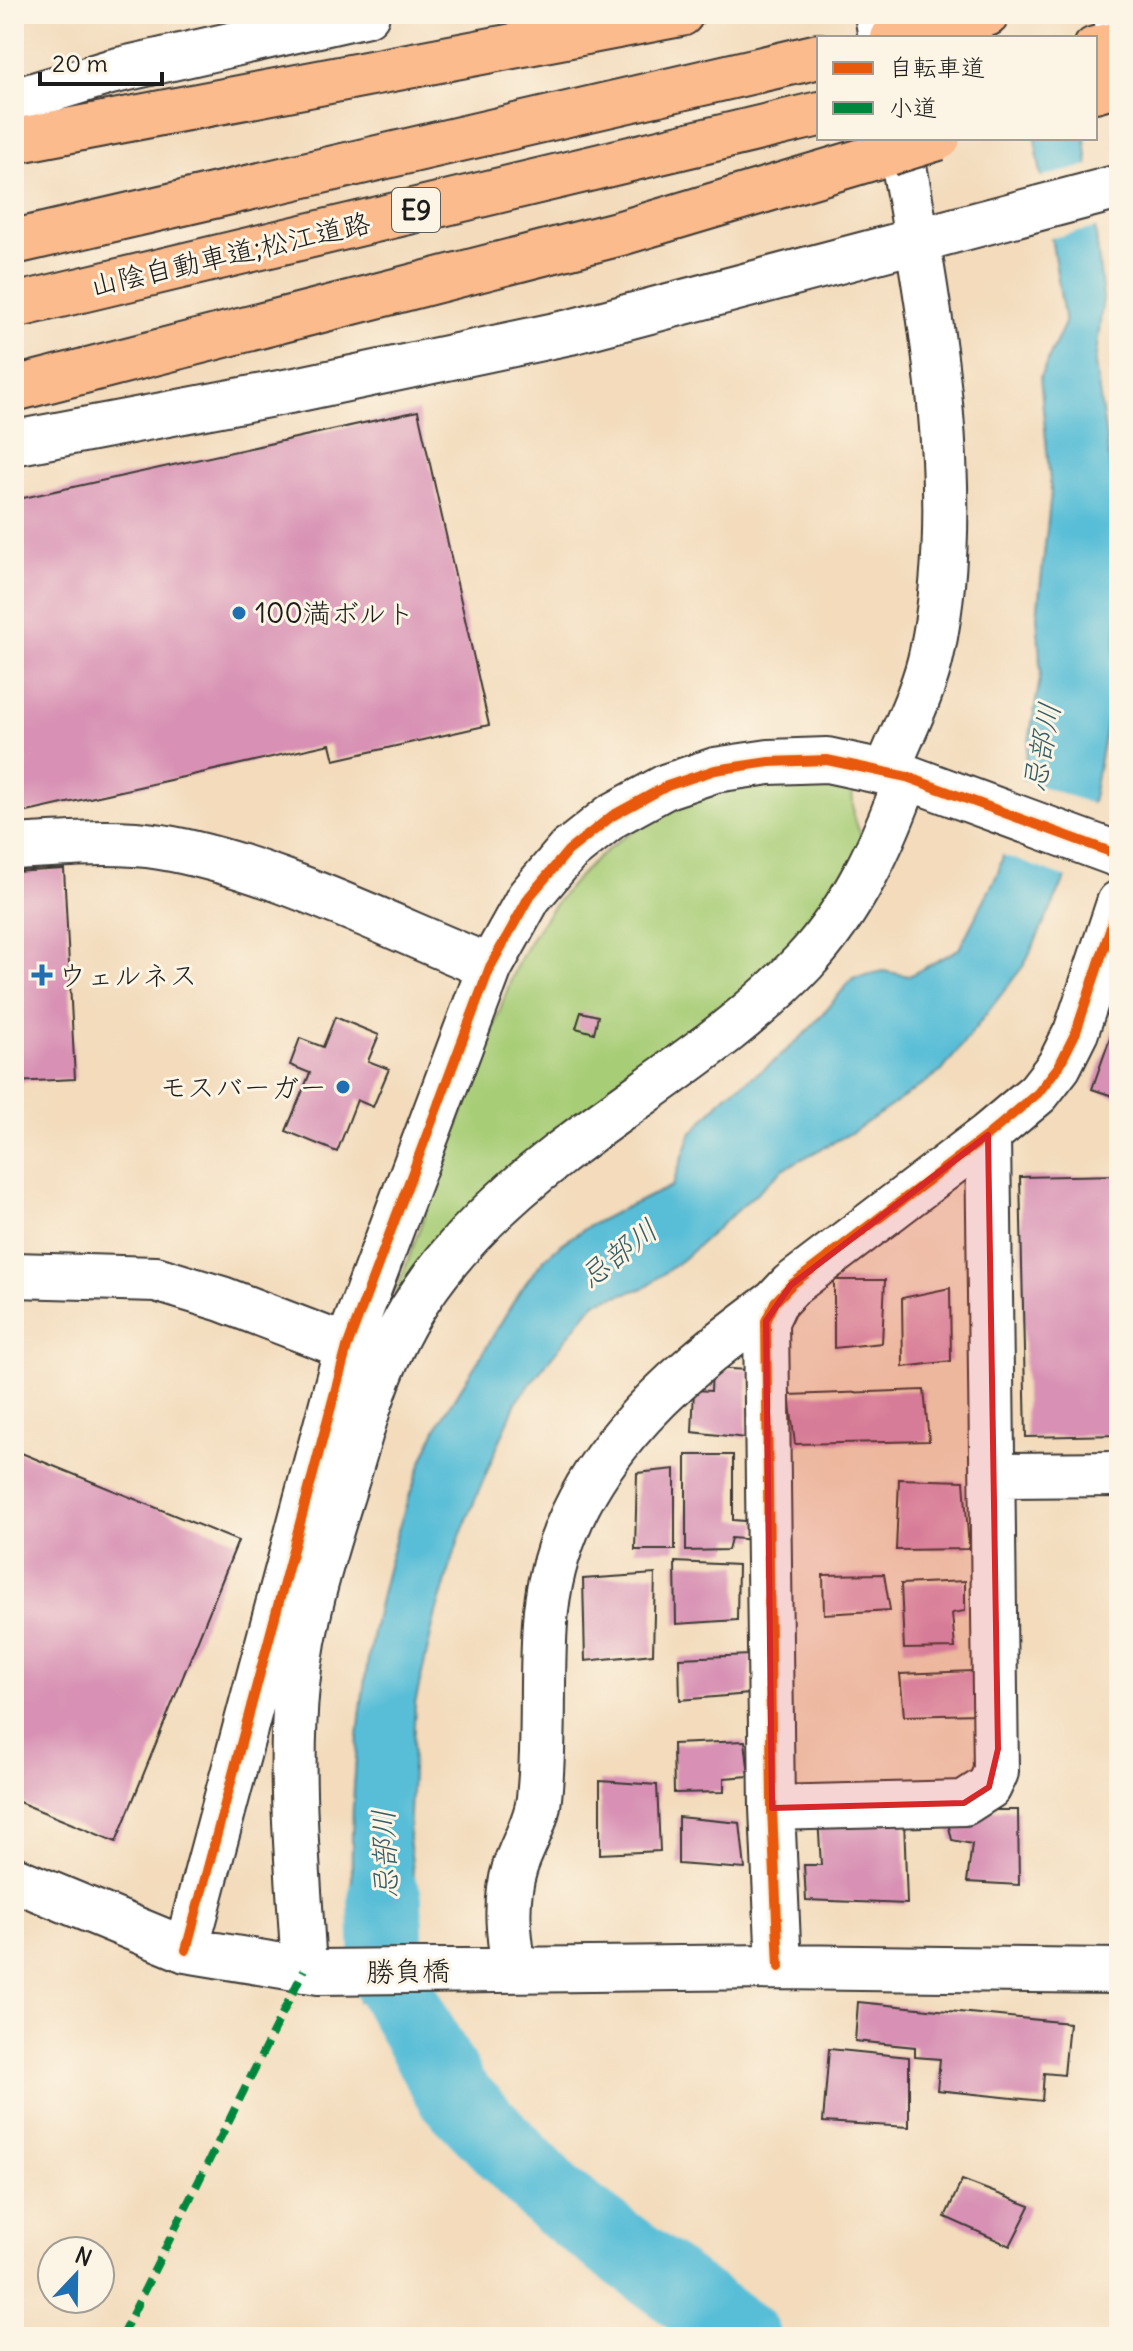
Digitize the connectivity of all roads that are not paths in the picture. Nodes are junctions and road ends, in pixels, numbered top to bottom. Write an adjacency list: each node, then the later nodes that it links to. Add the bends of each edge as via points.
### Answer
1 (367, 14): 14 (street, via 110,72)
2 (681, 14): 17 (highway)
3 (877, 14): 7 (street)
4 (987, 14): 8 (highway)
5 (1115, 14): 6 (street)
6 (1119, 32)
7 (881, 36)
8 (901, 36)
9 (1119, 44): 10 (highway)
10 (1097, 49)
11 (817, 56): 21 (highway, E9)
12 (1119, 83): 13 (highway)
13 (1097, 89)
14 (14, 101)
15 (817, 114): 22 (highway, 山陰自動車道;松江道路 / E9)
16 (927, 140): 18 (highway, bridge)
17 (14, 141)
18 (894, 146): 20 (street); 23 (highway, via 621,233)
19 (1118, 187): 20 (street)
20 (930, 235): 24 (street, via 570,332); 25 (street, via 946,547 932,656)
21 (14, 242)
22 (14, 306)
23 (14, 389)
24 (14, 443)
25 (901, 775): 27 (street); 29 (street, via 827,760 769,762 715,770 667,786 612,816 568,851 529,897); 41 (street, via 872,865 804,962 733,1027 557,1156 491,1212 435,1277 391,1347 328,1541 304,1635 294,1748)
26 (14, 847): 29 (street, via 106,843 160,847 215,860)
27 (1113, 853)
28 (1119, 903): 30 (street, via 1091,996 1059,1066 1038,1093)
29 (490, 967): 33 (street)
30 (988, 1135): 32 (street); 35 (street)
31 (14, 1275): 33 (street, via 156,1279)
32 (775, 1302): 36 (street, via 766,1321); 40 (street, via 646,1409 585,1486 568,1526 546,1609 539,1802 514,1870)
33 (347, 1347): 38 (street)
34 (1119, 1474): 35 (street)
35 (994, 1475): 36 (street, via 998,1749 989,1787 964,1803)
36 (772, 1808): 39 (street)
37 (14, 1879): 38 (street, 勝負橋)
38 (186, 1950): 41 (street, 勝負橋)
39 (779, 1967): 40 (street, 勝負橋); 42 (street, 勝負橋)
40 (505, 1970): 41 (street, 勝負橋)
41 (312, 1971)
42 (1119, 1971)

